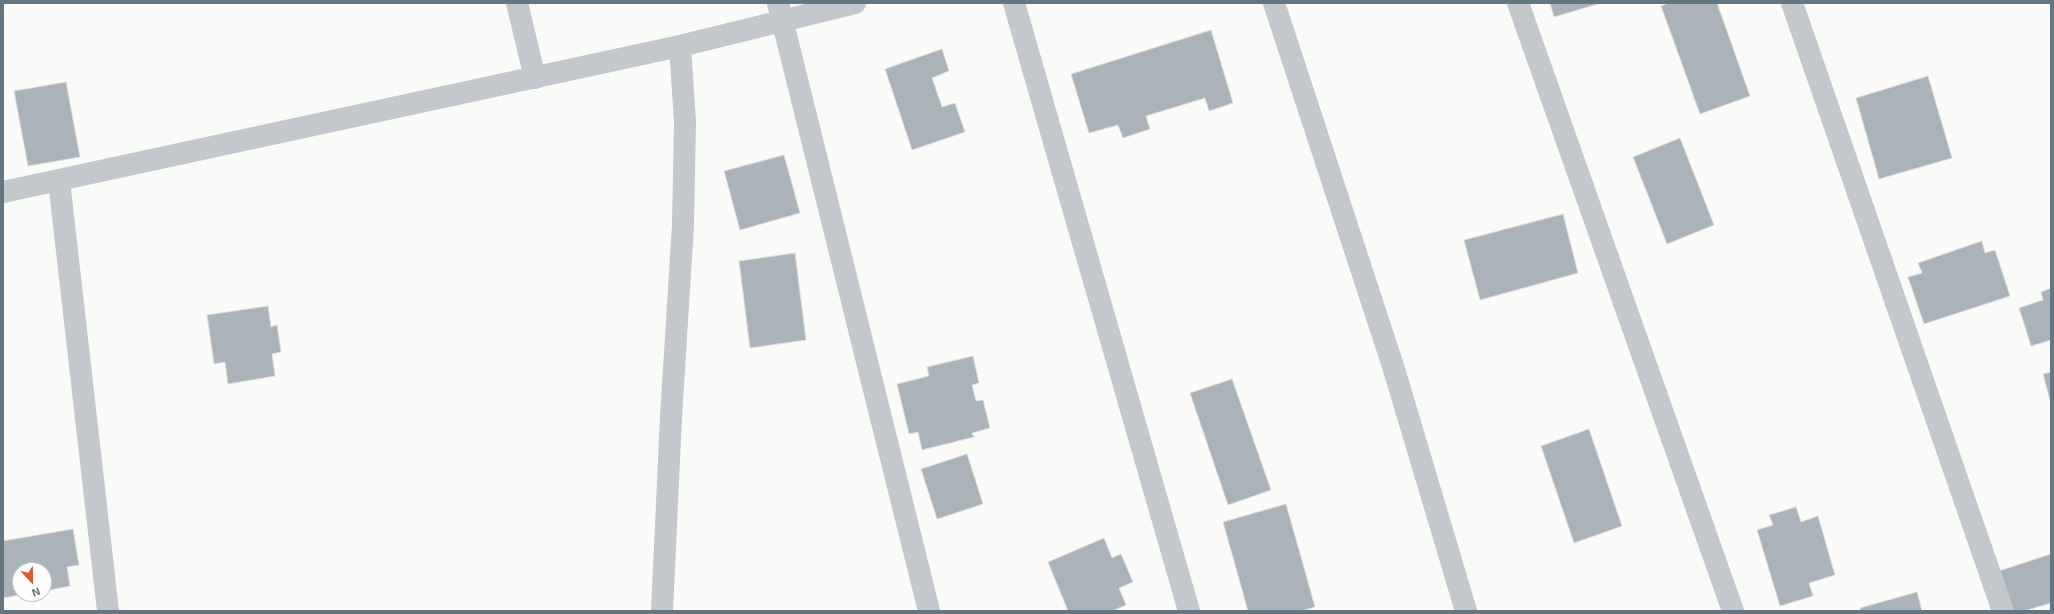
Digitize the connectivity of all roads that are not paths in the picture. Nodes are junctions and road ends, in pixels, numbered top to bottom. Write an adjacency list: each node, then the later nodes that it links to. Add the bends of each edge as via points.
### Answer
1 (516, 3): 9 (street)
2 (855, 3): 7 (street)
3 (1014, 3): 15 (street)
4 (1274, 3): 16 (street, via 1393,366)
5 (1518, 3): 17 (street)
6 (1792, 3): 18 (street)
7 (780, 11): 8 (street); 14 (street)
8 (680, 46): 9 (street); 13 (street, via 685,122 683,225)
9 (535, 78): 10 (street)
10 (59, 180): 11 (street); 12 (street)
11 (3, 192)
12 (108, 611)
13 (662, 611)
14 (929, 611)
15 (1189, 611)
16 (1466, 611)
17 (1733, 611)
18 (2003, 611)

